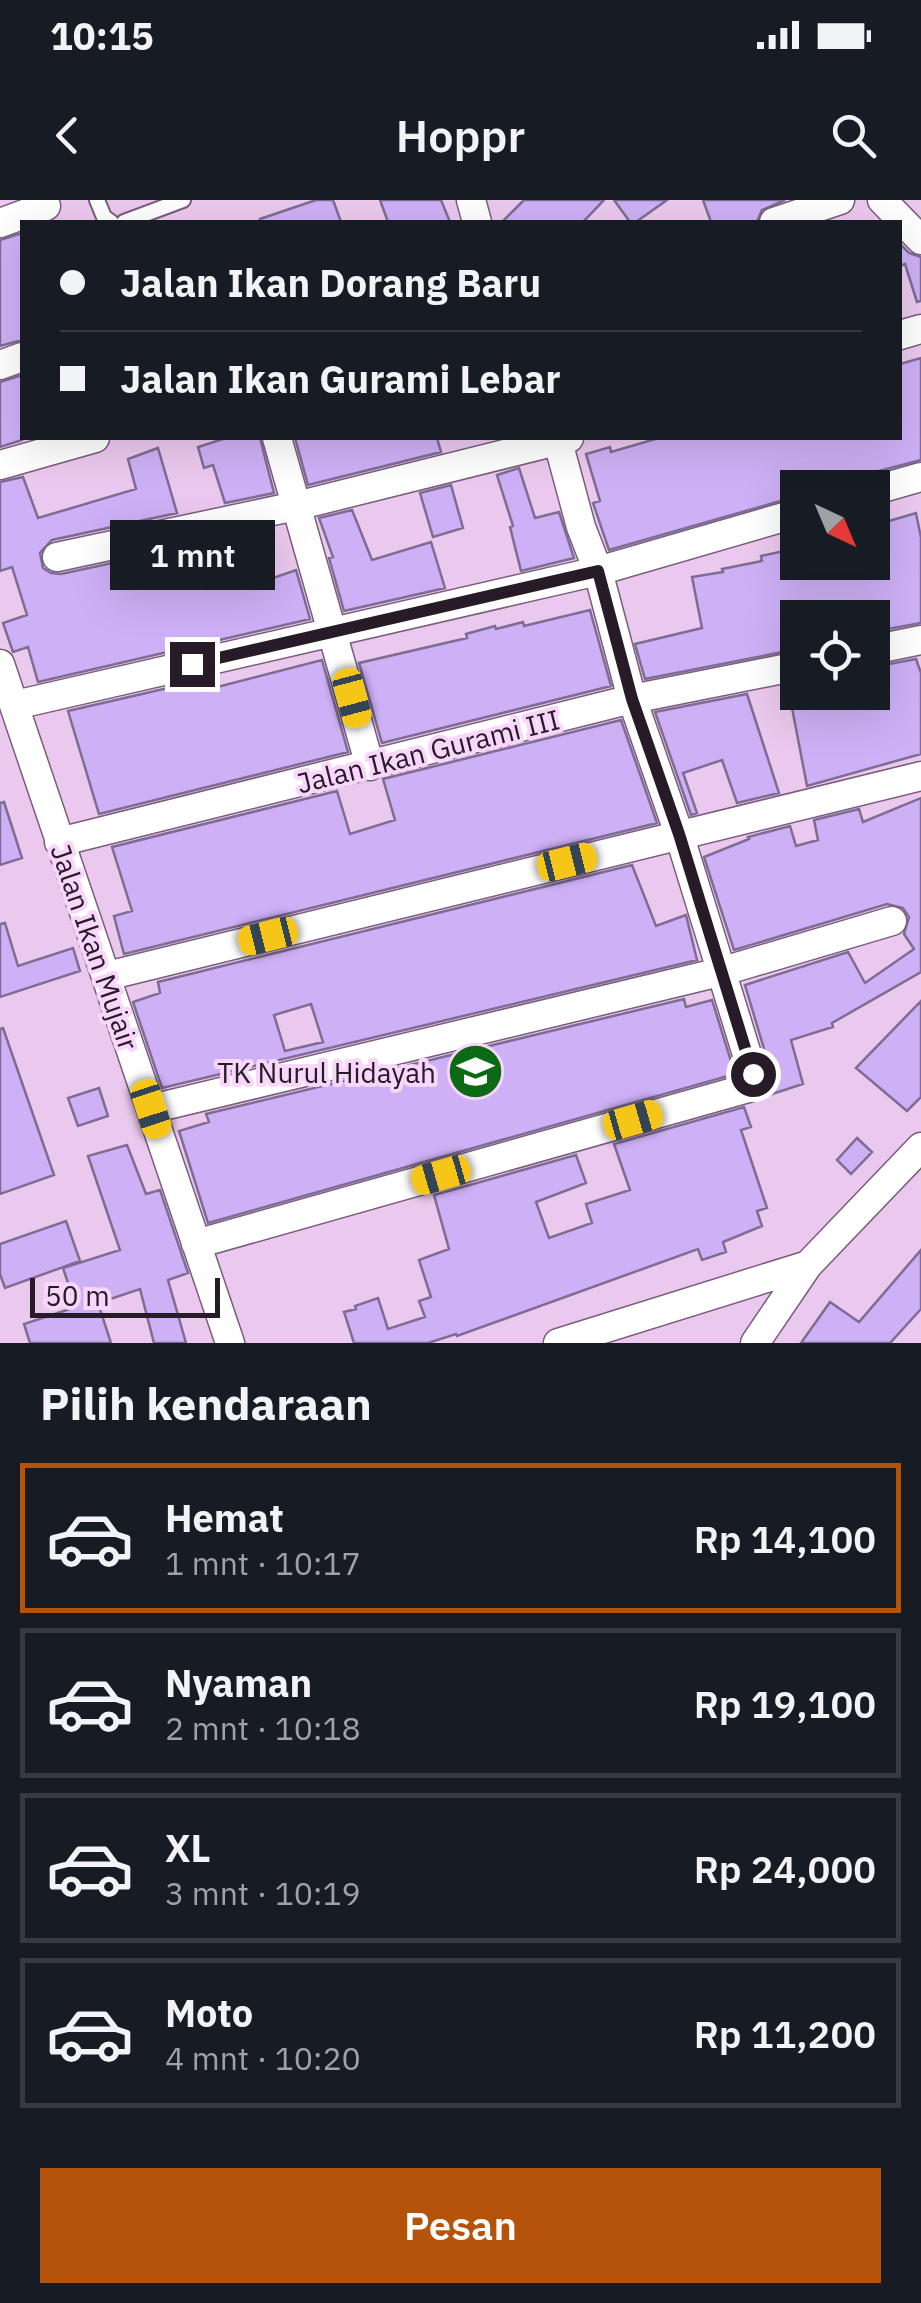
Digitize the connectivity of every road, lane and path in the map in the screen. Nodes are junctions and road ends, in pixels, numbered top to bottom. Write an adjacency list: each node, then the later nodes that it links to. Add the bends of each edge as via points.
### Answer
1 (184, 200): 5 (lane)
2 (840, 200): 6 (street)
3 (882, 200): 7 (street)
4 (47, 210): 9 (street)
5 (129, 220)
6 (780, 220)
7 (902, 220)
8 (902, 221): 10 (street)
9 (0, 223)
10 (921, 240)
11 (87, 440): 15 (street)
12 (278, 440): 18 (street)
13 (557, 440): 18 (street)
14 (561, 440): 21 (street)
15 (0, 465)
16 (921, 477): 17 (street)
17 (890, 486)
18 (296, 506): 20 (street); 22 (street)
19 (780, 518): 21 (street)
20 (58, 557)
21 (598, 571): 22 (street); 27 (street)
22 (334, 630): 28 (street); 29 (street)
23 (921, 640): 24 (street)
24 (890, 646)
25 (780, 670): 27 (street, Jalan Ikan Gurami III)
26 (1, 672): 28 (street, Jalan Ikan Mujair)
27 (632, 699): 29 (street, Jalan Ikan Gurami III); 31 (street)
28 (15, 706): 32 (street, Jalan Ikan Mujair)
29 (370, 766): 32 (street, Jalan Ikan Gurami III)
30 (921, 776): 31 (street)
31 (679, 834): 34 (street); 35 (street)
32 (59, 842): 35 (street, Jalan Ikan Mujair)
33 (892, 921): 34 (street)
34 (720, 972): 36 (street); 38 (street, via 753,1074 748,1088)
35 (107, 976): 36 (street, Jalan Ikan Mujair)
36 (151, 1109): 38 (street, Jalan Ikan Mujair)
37 (921, 1147): 39 (street)
38 (196, 1244): 40 (street, Jalan Ikan Mujair)
39 (808, 1265): 41 (street); 42 (street)
40 (230, 1343)
41 (558, 1343)
42 (755, 1343)

